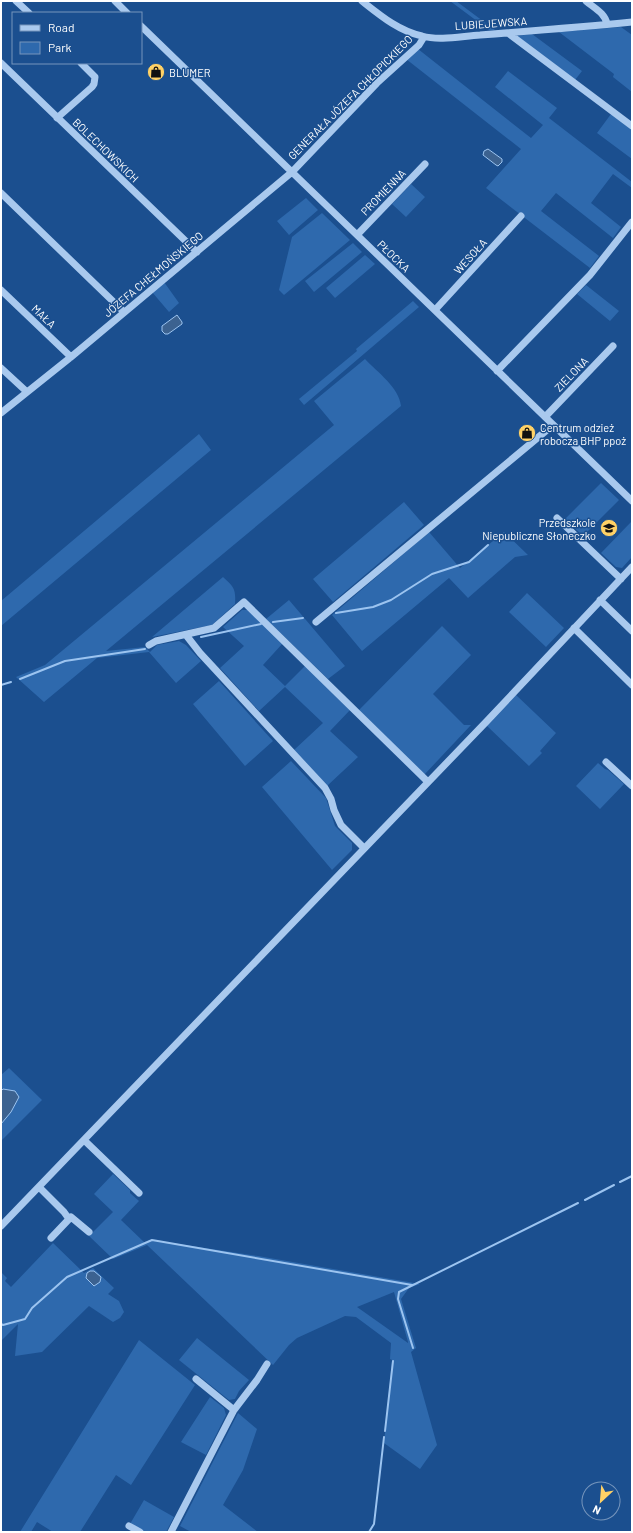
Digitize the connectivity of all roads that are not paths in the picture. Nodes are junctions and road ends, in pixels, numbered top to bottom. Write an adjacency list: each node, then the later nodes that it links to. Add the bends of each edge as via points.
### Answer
1 (16, 1): 5 (street)
2 (115, 1): 6 (street)
3 (362, 1): 11 (street, LUBIEJEWSKA, via 388,21)
4 (586, 1): 8 (street, via 603,14)
5 (28, 12)
6 (126, 12)
7 (632, 22): 8 (street, LUBIEJEWSKA)
8 (608, 24): 10 (street, LUBIEJEWSKA)
9 (142, 27): 17 (street, PŁOCKA)
10 (508, 33): 11 (street, LUBIEJEWSKA); 15 (street)
11 (424, 37): 17 (street, GENERAŁA JÓZEFA CHŁOPICKIEGO, via 419,45 378,83)
12 (1, 63): 14 (street, BOLECHOWSKICH)
13 (82, 64): 14 (street, via 95,77 94,84)
14 (57, 118): 22 (street, BOLECHOWSKICH)
15 (632, 126)
16 (426, 164): 21 (street, PROMIENNA)
17 (292, 172): 21 (street, PŁOCKA); 22 (street, JÓZEFA CHEŁMOŃSKIEGO)
18 (1, 194): 25 (street)
19 (521, 216): 24 (street, WESOŁA)
20 (632, 222): 29 (street, via 590,275)
21 (357, 235): 24 (street, PŁOCKA)
22 (197, 252): 25 (street, JÓZEFA CHEŁMOŃSKIEGO)
23 (1, 290): 27 (street, MAŁA)
24 (435, 310): 29 (street, PŁOCKA)
25 (124, 312): 27 (street, JÓZEFA CHEŁMOŃSKIEGO)
26 (613, 346): 32 (street, ZIELONA)
27 (71, 357): 30 (street, JÓZEFA CHEŁMOŃSKIEGO)
28 (1, 368): 30 (street)
29 (497, 371): 32 (street, PŁOCKA)
30 (27, 392): 31 (street, JÓZEFA CHEŁMOŃSKIEGO)
31 (1, 414)
32 (545, 417): 33 (street, PŁOCKA)
33 (553, 425): 34 (street, PŁOCKA); 39 (street)
34 (632, 501)
35 (557, 518): 37 (street)
36 (632, 567): 37 (street)
37 (620, 579): 38 (street)
38 (600, 600): 40 (street); 41 (street)
39 (316, 622)
40 (574, 628): 44 (street); 46 (street)
41 (632, 631)
42 (186, 635): 43 (street, via 156,641); 46 (street, via 214,628 244,602); 48 (street, via 200,654 325,788 341,825)
43 (149, 645)
44 (632, 685)
45 (606, 762): 47 (street)
46 (428, 782): 48 (street)
47 (632, 786)
48 (364, 848): 49 (street)
49 (84, 1140): 50 (street); 51 (street)
50 (39, 1187): 52 (street); 53 (street)
51 (139, 1193)
52 (68, 1219): 54 (street, via 74,1218); 55 (street)
53 (1, 1226)
54 (89, 1232)
55 (51, 1238)
56 (267, 1364): 58 (street)
57 (196, 1379): 58 (street)
58 (234, 1410): 61 (street)
59 (129, 1526): 60 (street)
60 (140, 1532)
61 (171, 1532)

